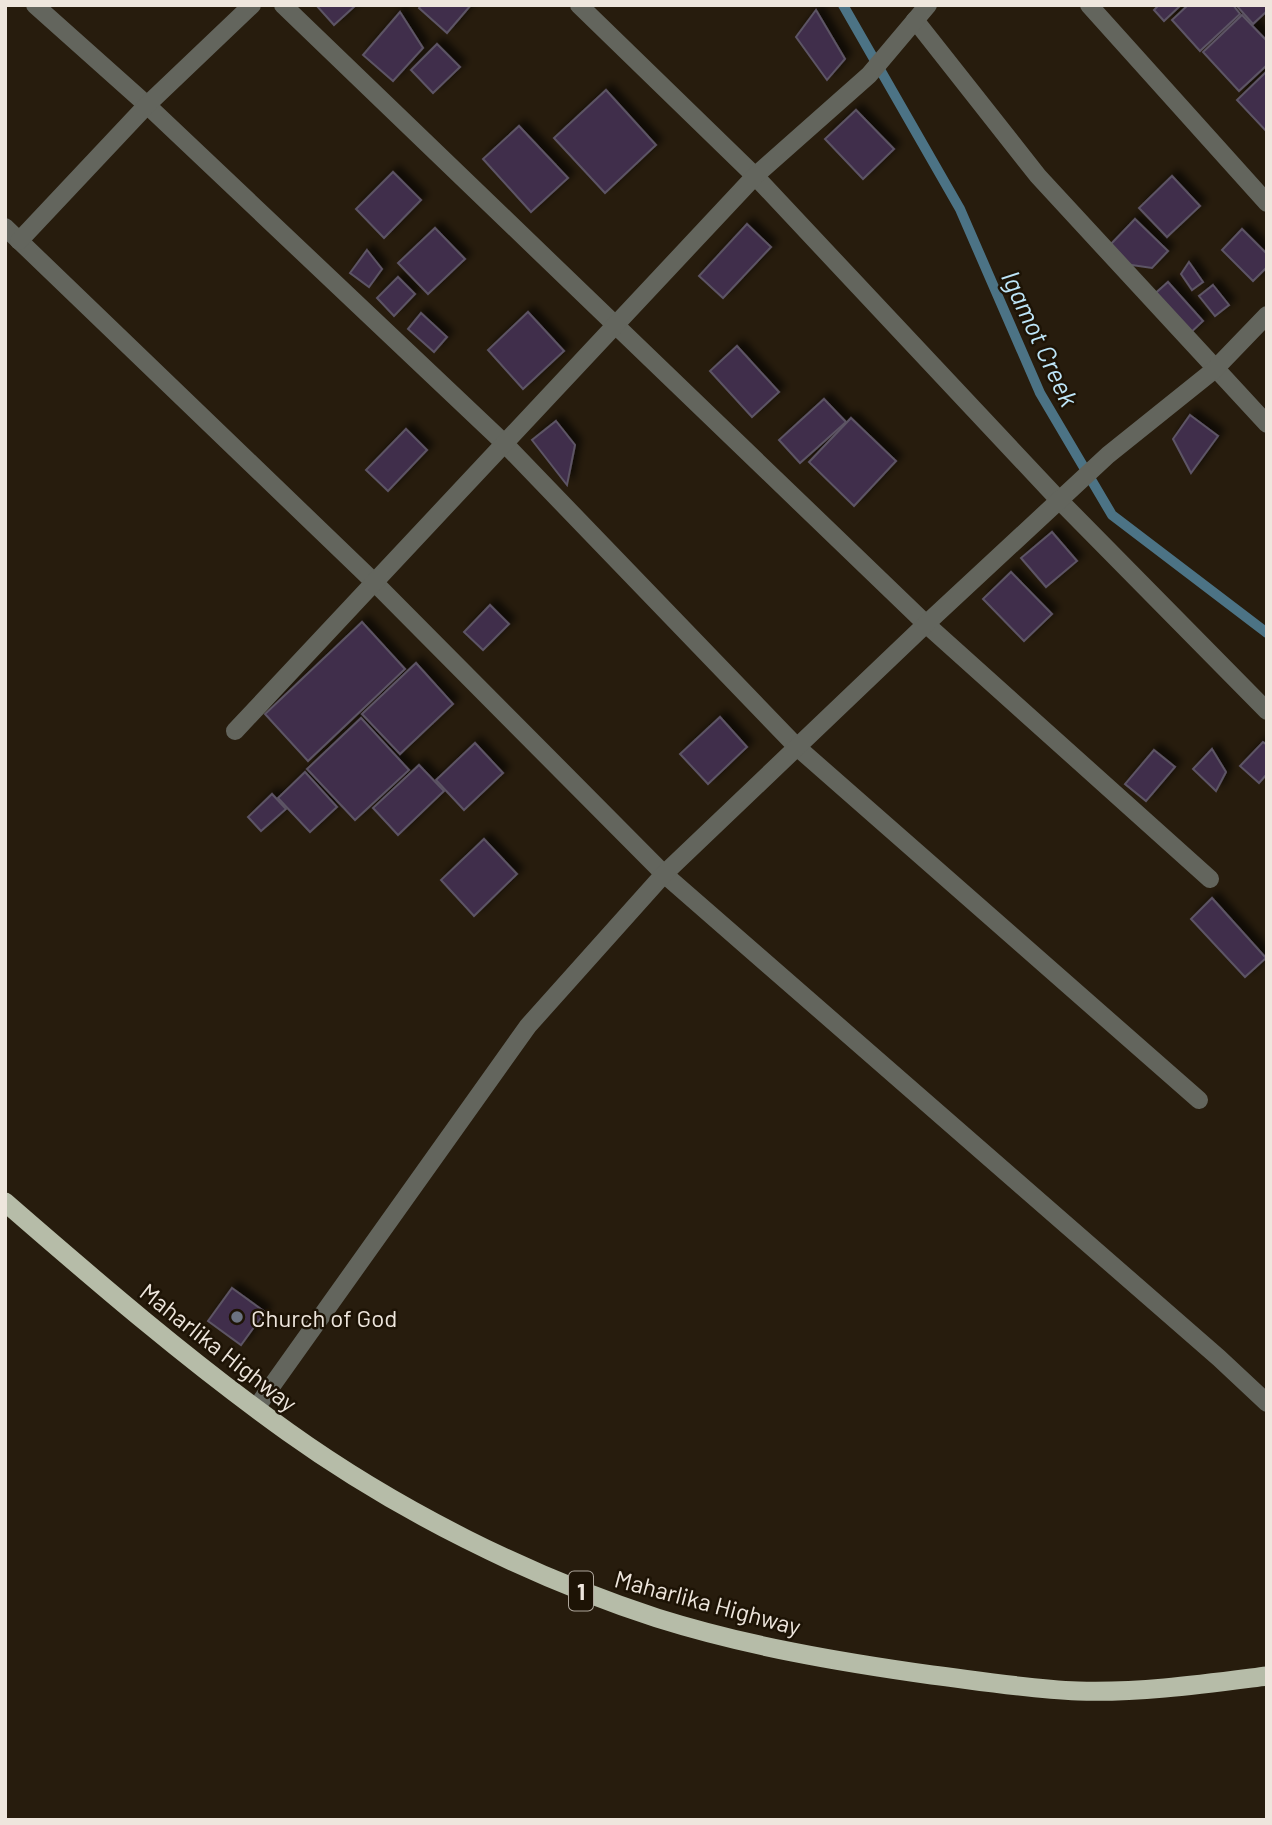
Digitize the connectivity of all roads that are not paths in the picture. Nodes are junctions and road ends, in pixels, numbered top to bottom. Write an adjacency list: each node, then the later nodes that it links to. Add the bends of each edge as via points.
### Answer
1 (35, 5): 8 (street)
2 (252, 5): 8 (street)
3 (283, 5): 14 (street)
4 (579, 5): 9 (street)
5 (928, 5): 7 (street)
6 (1089, 5): 10 (street)
7 (915, 20): 9 (street, via 869,75); 15 (street, via 1038,176)
8 (147, 105): 12 (street); 17 (street)
9 (755, 176): 14 (street); 18 (street)
10 (1267, 203)
11 (5, 227): 12 (street)
12 (19, 241): 19 (street)
13 (1267, 315): 15 (street)
14 (614, 325): 17 (street); 20 (street)
15 (1214, 370): 16 (street); 18 (street, via 1108,455)
16 (1267, 424)
17 (505, 444): 19 (street); 23 (street)
18 (1060, 501): 20 (street); 21 (street)
19 (374, 582): 22 (street); 24 (street)
20 (926, 624): 23 (street); 25 (street)
21 (1267, 710)
22 (235, 731)
23 (797, 747): 24 (street); 26 (street)
24 (664, 874): 28 (street); 29 (street, via 528,1026)
25 (1210, 879)
26 (1199, 1100)
27 (5, 1202): 29 (highway, Maharlika Highway / 1)
28 (1267, 1404)
29 (256, 1408): 30 (highway, Maharlika Highway / 1, via 388,1496 497,1553 589,1594 723,1636 890,1669 1079,1691 1172,1688)
30 (1267, 1676)

